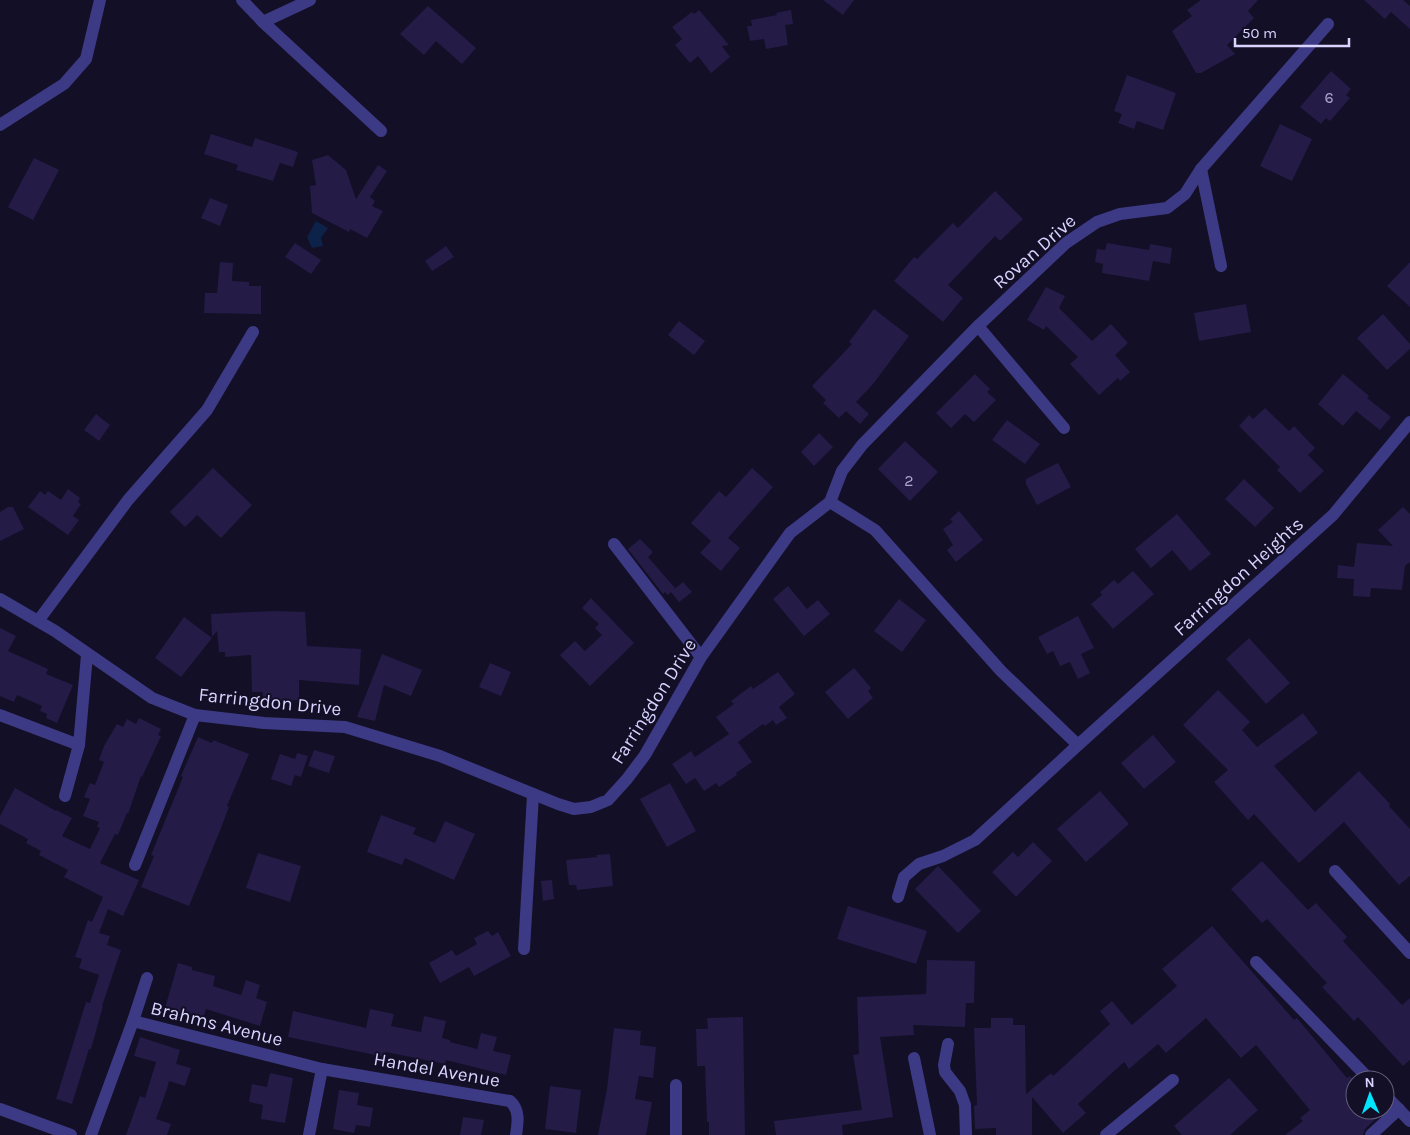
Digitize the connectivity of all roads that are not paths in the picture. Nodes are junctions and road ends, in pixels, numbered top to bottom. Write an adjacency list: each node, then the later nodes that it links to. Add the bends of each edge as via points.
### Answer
1 (100, 0): 6 (street, via 86,59 64,84)
2 (242, 0): 4 (street)
3 (310, 0): 4 (street)
4 (263, 22): 7 (street)
5 (1328, 24): 8 (street, Rovan Drive)
6 (0, 125)
7 (381, 131)
8 (1202, 170): 9 (street); 10 (street, Rovan Drive, via 1185,194 1167,208 1120,214 1097,222 1066,243)
9 (1221, 266)
10 (978, 326): 13 (street); 14 (street, Rovan Drive, via 862,445 842,471)
11 (253, 332): 17 (street, via 207,410 128,500)
12 (1410, 422): 23 (street, Farringdon Heights, via 1333,515)
13 (1064, 428)
14 (830, 502): 19 (street, Farringdon Drive, via 790,533); 23 (street, via 875,530 1001,670)
15 (614, 544): 19 (street)
16 (0, 599): 17 (street, Farringdon Drive)
17 (38, 621): 18 (street, Farringdon Drive)
18 (87, 655): 20 (street, Farringdon Drive, via 152,698); 22 (street)
19 (700, 657): 24 (street, Farringdon Drive, via 645,755 608,800 574,809)
20 (195, 715): 24 (street, Farringdon Drive, via 345,727 440,756); 26 (street)
21 (0, 716): 22 (street)
22 (79, 745): 25 (street)
23 (1078, 745): 28 (street, Farringdon Heights, via 975,840 919,864 904,877)
24 (533, 795): 29 (street)
25 (65, 796)
26 (135, 865)
27 (1335, 871): 30 (street)
28 (898, 897)
29 (524, 949)
30 (1410, 953)
31 (1256, 962): 37 (street)
32 (147, 978): 33 (street)
33 (133, 1022): 36 (street, Brahms Avenue); 45 (street, Brahms Avenue)
34 (948, 1044): 50 (street, via 945,1072 960,1091 965,1105)
35 (914, 1058): 49 (street)
36 (322, 1069): 46 (street); 47 (street, Handel Avenue, via 510,1101 517,1114)
37 (1360, 1070)
38 (1173, 1080): 51 (street)
39 (676, 1085): 48 (street)
40 (1395, 1105): 42 (street)
41 (0, 1108): 44 (street)
42 (1399, 1109): 43 (street); 52 (street)
43 (1410, 1121)
44 (71, 1135)
45 (91, 1135)
46 (309, 1135)
47 (516, 1135)
48 (676, 1135)
49 (930, 1135)
50 (966, 1135)
51 (1106, 1135)
52 (1371, 1135)

